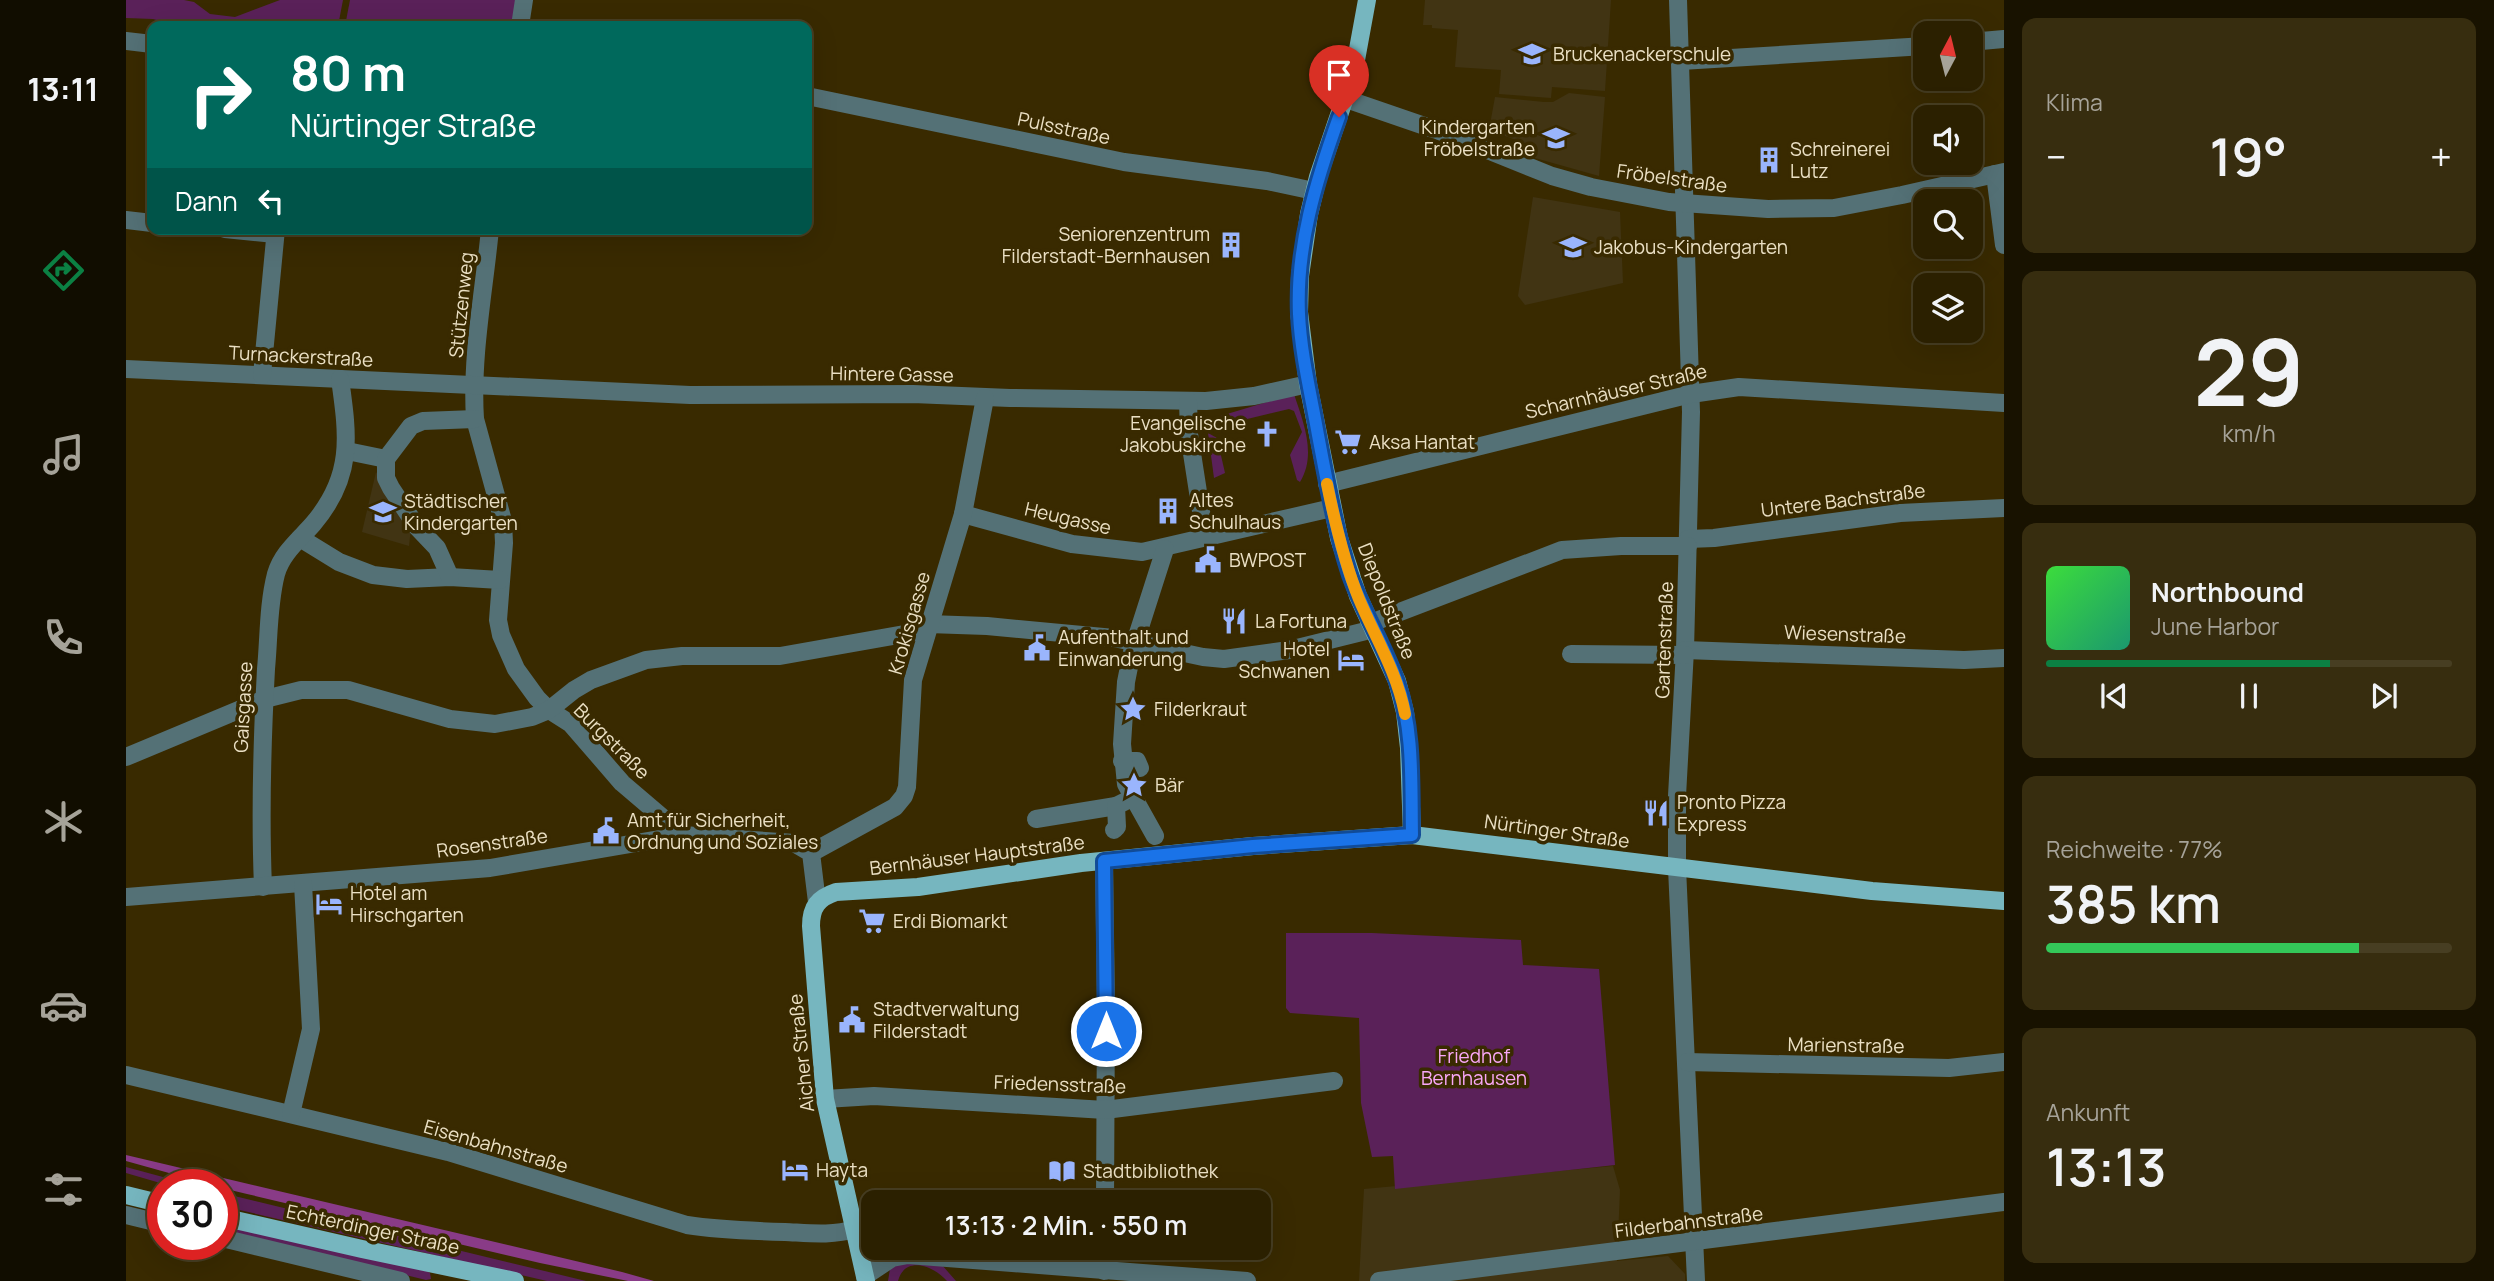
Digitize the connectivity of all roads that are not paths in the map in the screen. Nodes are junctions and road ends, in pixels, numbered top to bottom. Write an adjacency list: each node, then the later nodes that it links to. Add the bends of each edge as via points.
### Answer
1 (524, 0): 4 (street)
2 (1367, 0): 12 (main road, Diepoldstraße)
3 (1678, 0): 10 (street, Gartenstraße)
4 (521, 21)
5 (2004, 39): 7 (street)
6 (126, 41): 8 (street)
7 (1983, 41)
8 (147, 43)
9 (1913, 47): 10 (street)
10 (1681, 61): 15 (street, Gartenstraße)
11 (812, 97): 14 (street, Pulsstraße, via 1112,160)
12 (1346, 99): 14 (main road, Diepoldstraße); 15 (street, Fröbelstraße, via 1570,182)
13 (1999, 173): 15 (street, Fröbelstraße, via 1834,208); 20 (street)
14 (1314, 191): 24 (main road, Diepoldstraße, via 1299,295)
15 (1685, 204): 26 (street, Gartenstraße)
16 (126, 220): 17 (street)
17 (147, 222)
18 (276, 235): 22 (street)
19 (489, 235): 25 (street, Stützenweg)
20 (2004, 245)
21 (126, 369): 22 (street, Turnackerstraße)
22 (262, 375): 23 (street, Turnackerstraße)
23 (340, 379): 25 (street, Turnackerstraße); 31 (street, Gaisgasse)
24 (1308, 384): 28 (street, Hintere Gasse, via 1254,396); 33 (main road, Diepoldstraße)
25 (474, 385): 27 (street, Hintere Gasse, via 690,395); 30 (street, Burgstraße)
26 (1691, 394): 29 (street, Scharnhäuser Straße, via 1739,387); 33 (street, Scharnhäuser Straße); 39 (street, Gartenstraße)
27 (985, 398): 28 (street, Hintere Gasse); 36 (street, Krokisgasse)
28 (1188, 401): 37 (street)
29 (2004, 403)
30 (475, 419): 32 (street, via 423,421 411,426); 42 (street, Burgstraße, via 503,522)
31 (347, 451): 32 (street); 38 (street, Gaisgasse, via 335,493)
32 (386, 459): 41 (street, via 391,488 437,548)
33 (1327, 484): 34 (main road, Diepoldstraße)
34 (1332, 508): 37 (street); 43 (main road, Diepoldstraße, via 1350,575)
35 (2004, 508): 39 (street, Untere Bachstraße, via 1900,513)
36 (963, 514): 40 (street, Heugasse, via 1072,544 1118,551); 44 (street, Krokisgasse)
37 (1205, 537): 40 (street)
38 (300, 538): 41 (street, via 339,562 373,575); 49 (street, Gaisgasse, via 286,553 276,576)
39 (1688, 543): 43 (street, Untere Bachstraße, via 1562,551); 46 (street, Gartenstraße)
40 (1165, 549): 45 (street)
41 (450, 577): 42 (street)
42 (500, 580): 50 (street, Burgstraße, via 498,620 507,650 526,684)
43 (1372, 626): 45 (street, Untere Bachstraße, via 1289,650 1224,659); 58 (main road, Diepoldstraße, via 1397,681 1405,712)
44 (927, 627): 45 (street, Untere Bachstraße, via 1021,629); 50 (street, Untere Bachstraße, via 780,656 646,660 591,680); 60 (street, Krokisgasse, via 913,680 904,796 895,807)
45 (1134, 643): 52 (street, via 1126,682)
46 (1685, 653): 47 (street, Wiesenstraße); 48 (street, Wiesenstraße); 62 (street, Gartenstraße)
47 (1571, 654)
48 (2004, 659)
49 (265, 699): 50 (street, Untere Bachstraße, via 301,690 348,690 450,719 495,724 517,722); 51 (street, Untere Bachstraße); 64 (street, Gaisgasse)
50 (549, 710): 57 (street, Burgstraße, via 570,724 621,783)
51 (126, 757)
52 (1122, 761): 53 (street, via 1137,761); 54 (street)
53 (1140, 768)
54 (1133, 802): 55 (street, Bernhäuser Hauptstraße); 56 (street); 59 (street)
55 (1036, 818)
56 (1114, 830)
57 (682, 835): 60 (street, Rosenstraße, via 794,843); 63 (street, Rosenstraße, via 491,868)
58 (1412, 835): 61 (main road, Nürtinger Straße); 62 (main road, Nürtinger Straße)
59 (1155, 836)
60 (811, 853): 67 (street)
61 (1104, 861): 67 (main road, Bernhäuser Hauptstraße, via 918,887 836,892); 73 (street)
62 (1677, 868): 66 (main road, Nürtinger Straße); 68 (street, Gartenstraße)
63 (303, 884): 64 (street, Rosenstraße); 74 (street, via 311,1029)
64 (263, 887): 65 (street, Rosenstraße)
65 (126, 897)
66 (2004, 901)
67 (817, 902): 72 (main road, Aicher Straße, via 811,926)
68 (1687, 1062): 69 (street, Marienstraße, via 1949,1068); 83 (street, Gartenstraße)
69 (2004, 1062)
70 (126, 1075): 74 (street, Eisenbahnstraße)
71 (1334, 1081): 73 (street, Friedensstraße)
72 (825, 1099): 73 (street, Friedensstraße, via 874,1096); 82 (main road, Aicher Straße)
73 (1105, 1110): 75 (street)
74 (291, 1114): 82 (street, Eisenbahnstraße, via 492,1164 671,1221 728,1230 840,1234)
75 (1105, 1190)
76 (126, 1195): 77 (main road)
77 (147, 1200)
78 (2004, 1202): 83 (street, Filderbahnstraße)
79 (126, 1215): 80 (street)
80 (147, 1220)
81 (238, 1221): 87 (main road, Echterdinger Straße)
82 (855, 1229): 88 (main road, Aicher Straße)
83 (1695, 1241): 92 (street, Filderbahnstraße); 93 (street, Gartenstraße)
84 (238, 1242): 89 (street)
85 (1104, 1260): 86 (street)
86 (1104, 1271): 88 (street, via 908,1255 892,1258); 91 (street)
87 (443, 1274): 90 (main road, Echterdinger Straße)
88 (865, 1279)
89 (401, 1281)
90 (515, 1281)
91 (1247, 1281)
92 (1379, 1281)
93 (1696, 1281)

